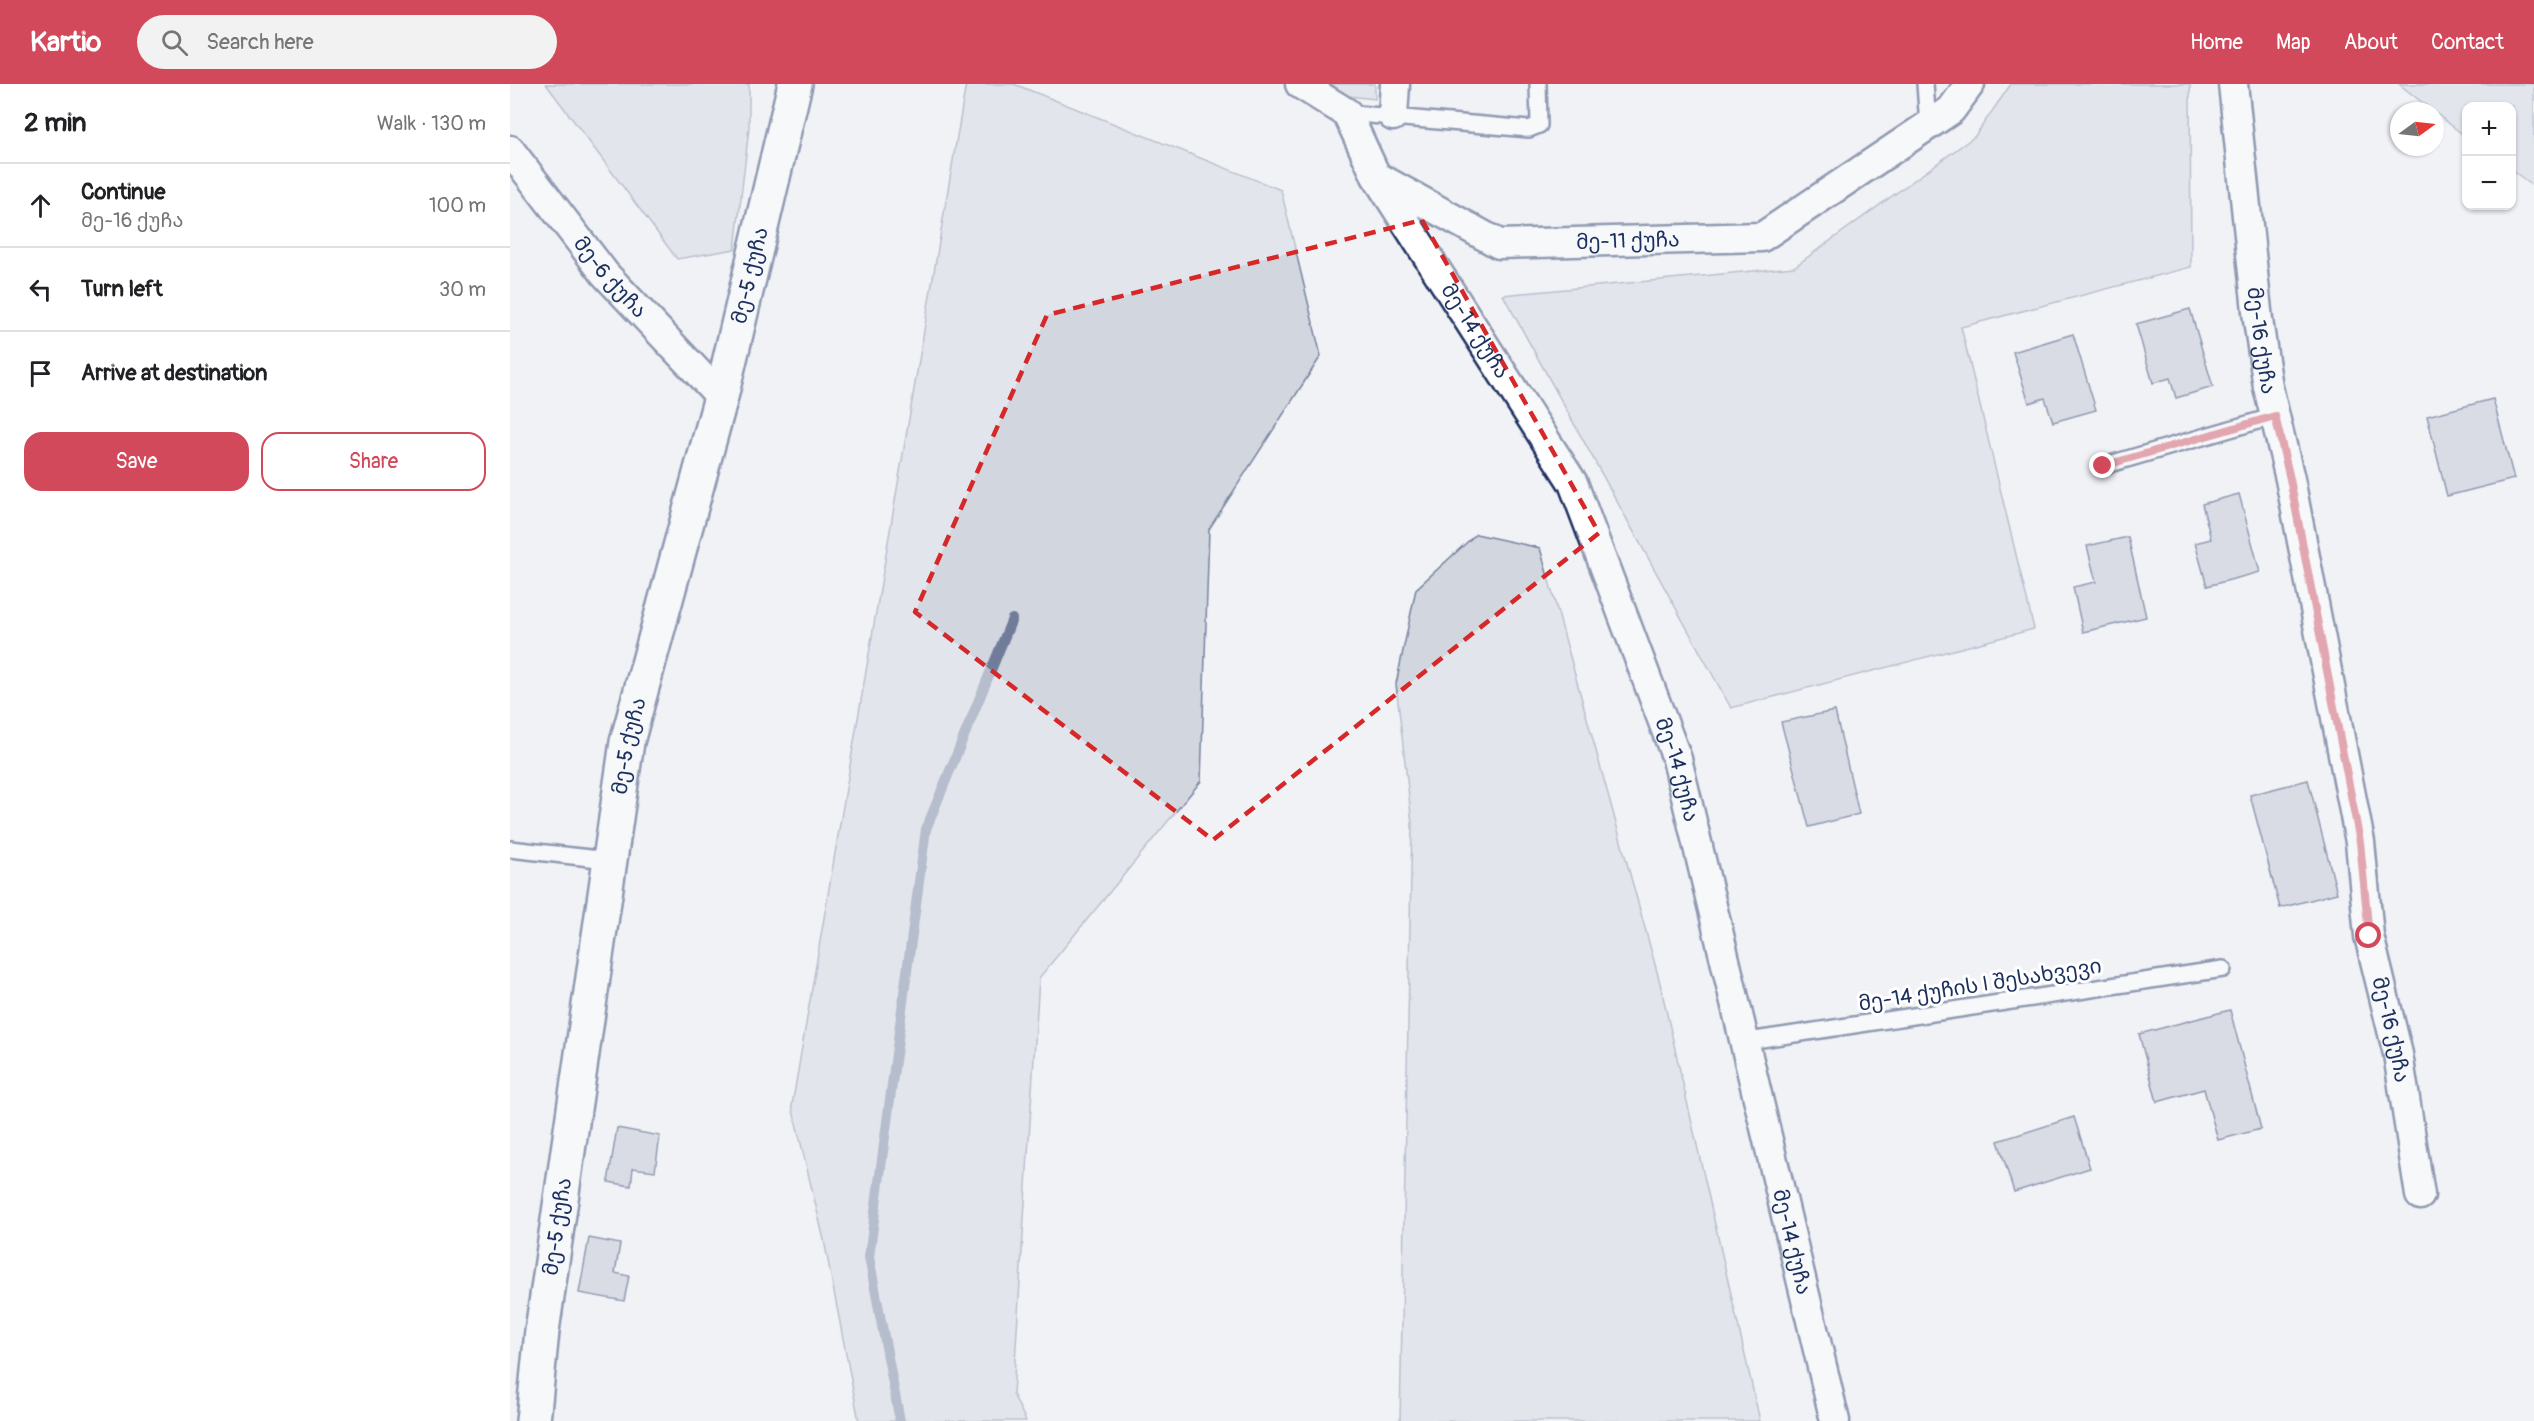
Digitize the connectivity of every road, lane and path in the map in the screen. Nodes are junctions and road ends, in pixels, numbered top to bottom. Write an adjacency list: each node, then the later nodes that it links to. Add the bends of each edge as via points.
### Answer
1 (795, 84): 13 (street, მე-5 ქუჩა)
2 (1300, 84): 8 (street)
3 (1395, 84): 9 (street)
4 (1538, 84): 9 (lane, via 1539,125 1534,128)
5 (1925, 84): 10 (lane)
6 (1970, 84): 10 (street, მე-11 ქუჩა, via 1951,110)
7 (2233, 84): 14 (street, მე-16 ქუჩა, via 2258,320)
8 (1347, 113): 9 (lane); 12 (street)
9 (1393, 116)
10 (1928, 125): 12 (street, მე-11 ქუჩა, via 1762,237 1499,244)
11 (510, 150): 13 (street, მე-6 ქუჩა, via 605,274)
12 (1376, 176): 19 (street, მე-14 ქუჩა, via 1573,483 1677,759)
13 (721, 397): 17 (street, მე-5 ქუჩა, via 627,742)
14 (2275, 416): 15 (lane); 20 (street, მე-16 ქუჩა, via 2360,842 2369,936 2398,1054)
15 (2103, 466)
16 (510, 849): 17 (lane)
17 (608, 860): 21 (street, მე-5 ქუჩა, via 542,1331)
18 (2223, 969): 19 (lane, მე-14 ქუჩის I შესახვევი)
19 (1742, 1042): 22 (street, მე-14 ქუჩა)
20 (2420, 1195)
21 (533, 1421)
22 (1835, 1421)

